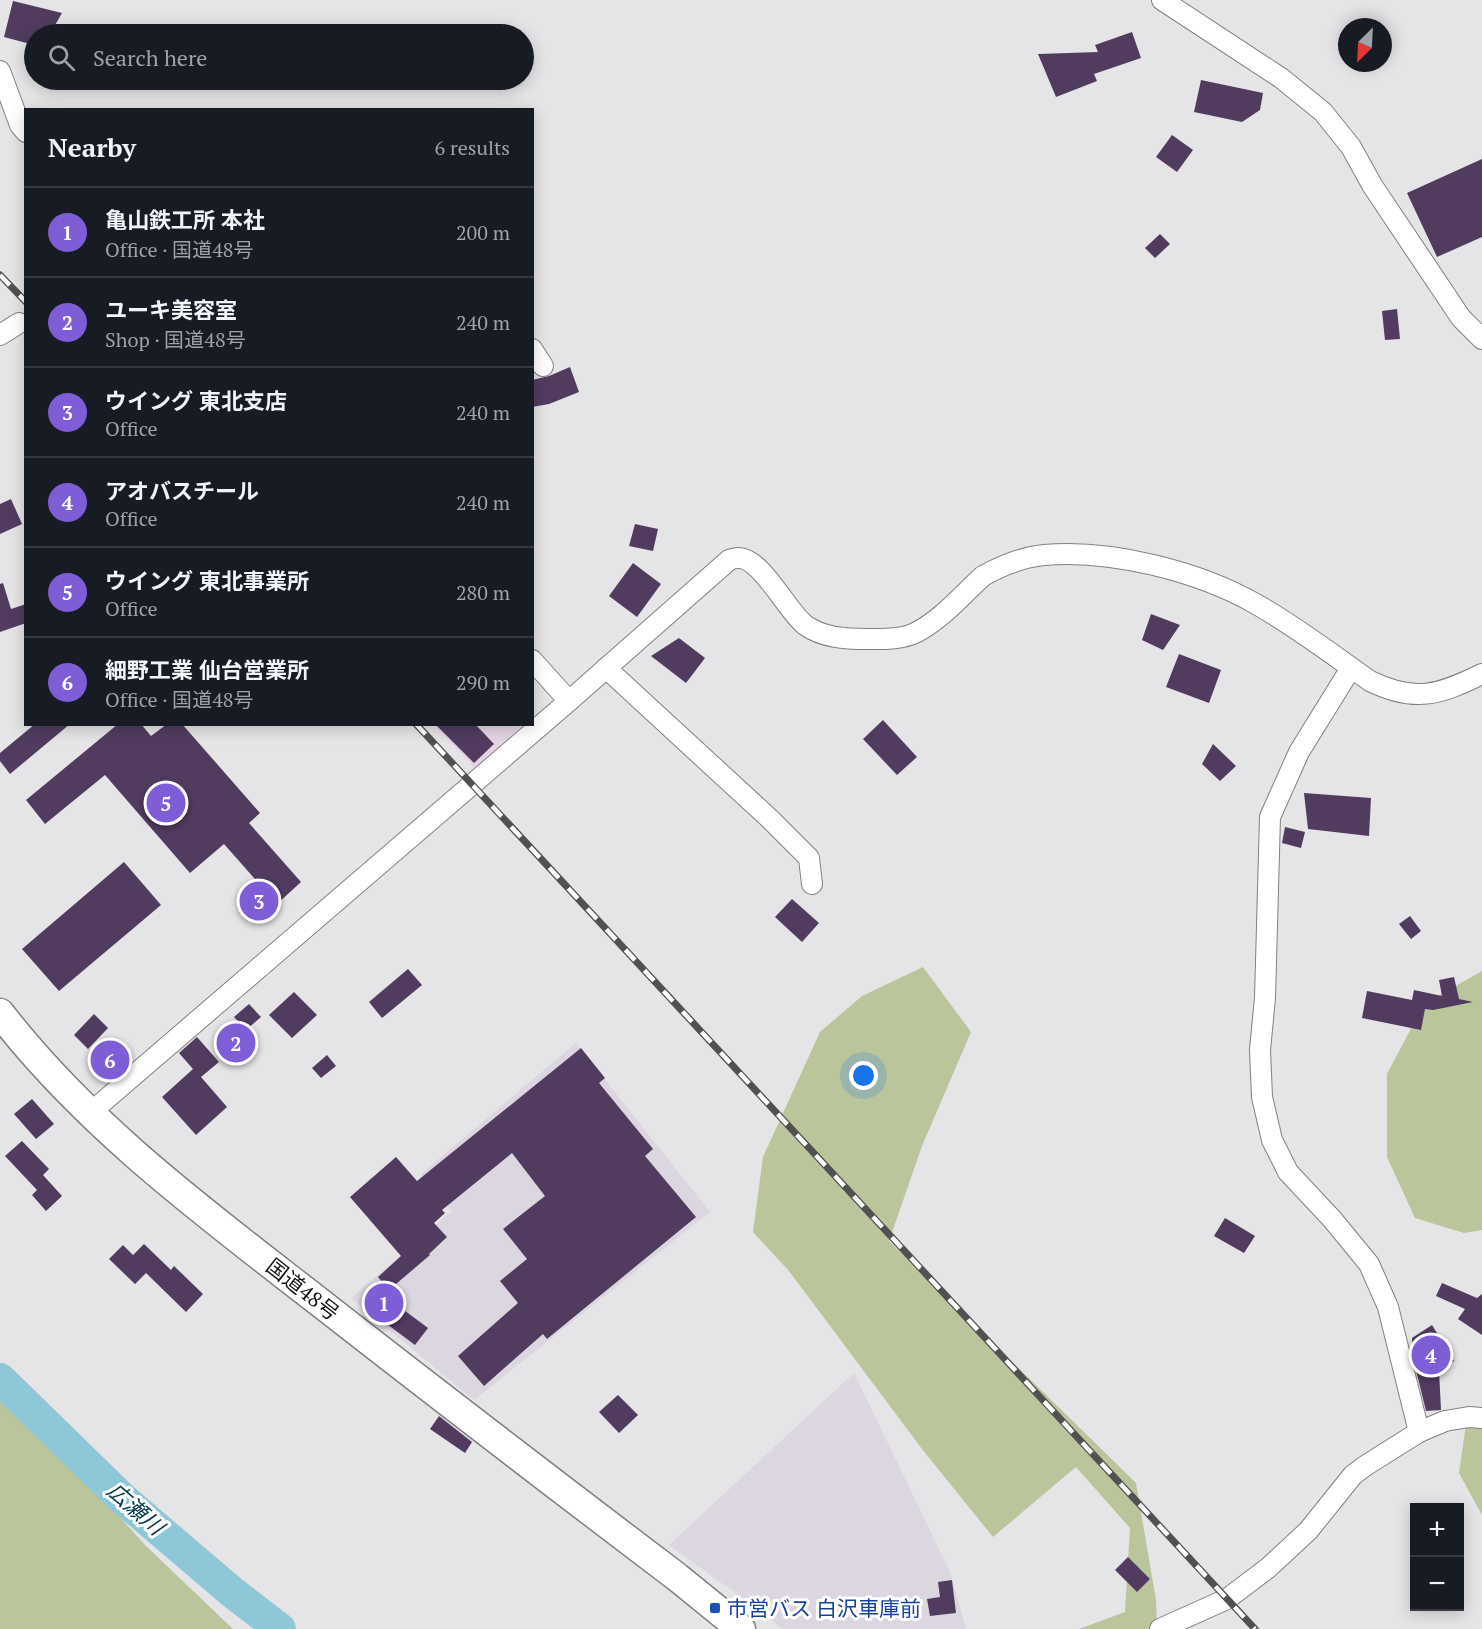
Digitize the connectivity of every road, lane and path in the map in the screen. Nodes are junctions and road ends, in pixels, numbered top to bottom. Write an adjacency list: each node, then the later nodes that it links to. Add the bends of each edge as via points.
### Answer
1 (1162, 0): 6 (street, via 1281,78 1323,112 1351,147 1461,318)
2 (0, 71): 3 (street)
3 (24, 130)
4 (19, 323): 5 (street)
5 (0, 336)
6 (1482, 339)
7 (534, 352): 8 (street)
8 (543, 366)
9 (534, 662): 13 (street)
10 (1351, 668): 11 (street, via 1257,604 1207,579 1139,562 1066,554 1041,555 1006,565 983,576 932,623 915,633 878,639 836,637 806,625 759,570 738,558 724,563); 12 (street, via 1388,690 1413,695 1433,693); 18 (street, via 1299,752 1270,817 1260,1050 1262,1097 1272,1140 1288,1172 1369,1264 1388,1307)
11 (606, 669): 13 (street); 14 (street, via 809,858)
12 (1482, 674)
13 (569, 701): 16 (street)
14 (812, 884)
15 (0, 1013): 16 (highway, 国道48号, via 29,1050)
16 (90, 1113): 19 (highway, 国道48号, via 264,1259)
17 (1482, 1418): 18 (street, via 1455,1418)
18 (1419, 1432): 20 (street, via 1353,1475 1308,1531 1260,1574 1227,1599)
19 (741, 1629)
20 (1160, 1629)

